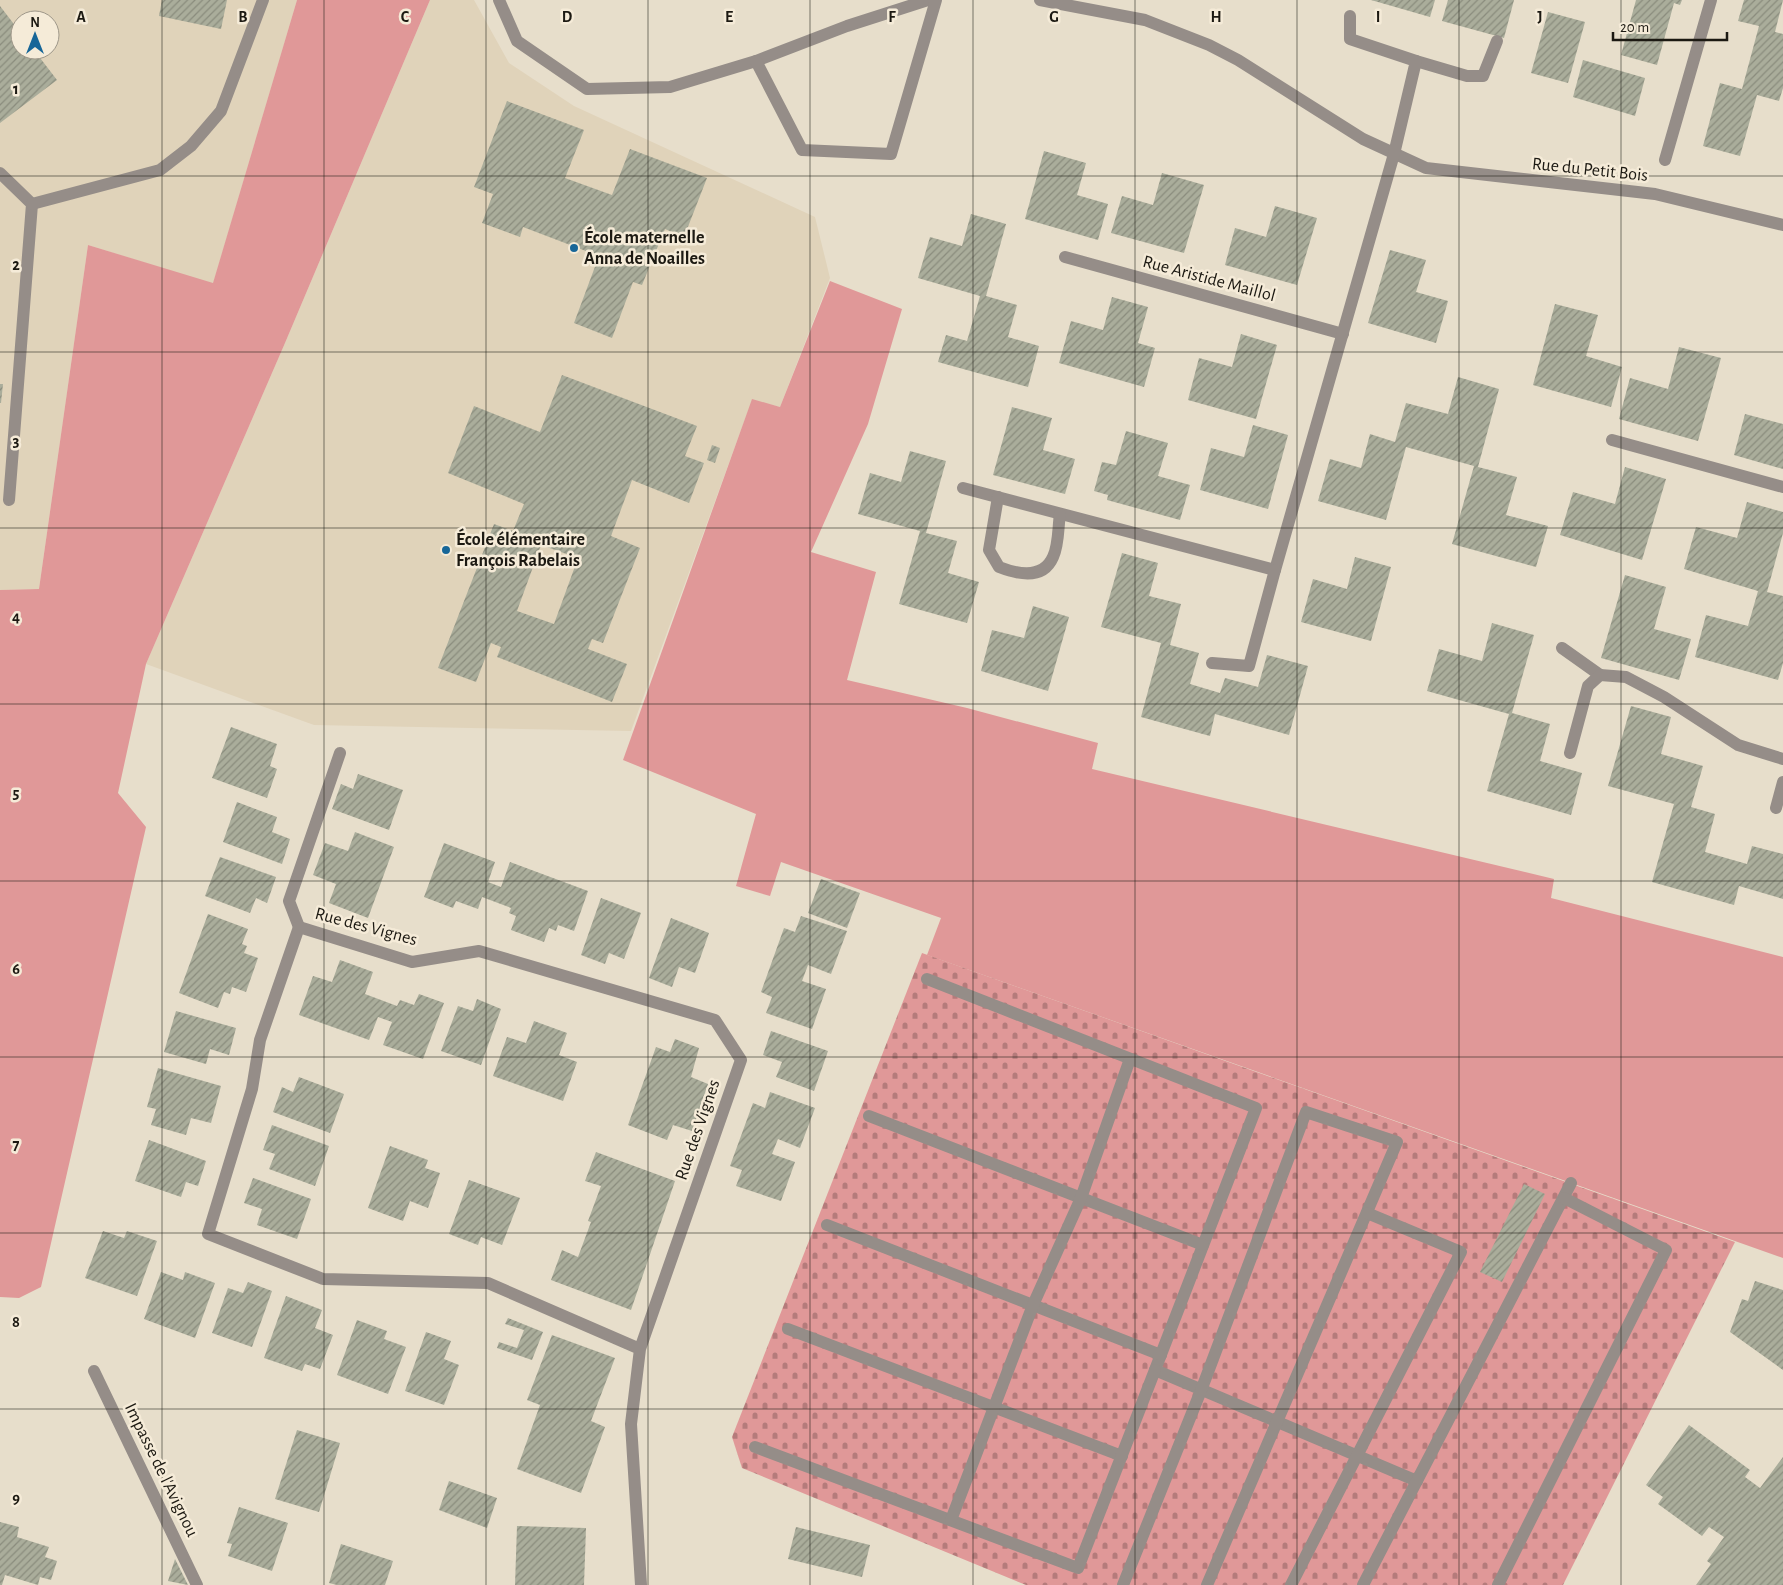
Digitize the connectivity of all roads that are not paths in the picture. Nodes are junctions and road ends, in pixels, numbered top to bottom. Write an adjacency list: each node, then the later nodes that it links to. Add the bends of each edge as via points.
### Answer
1 (263, 0): 14 (street, via 221,111 191,146 160,170)
2 (499, 0): 10 (street, via 517,41 587,88 670,87)
3 (928, 0): 10 (street, via 846,26)
4 (936, 0): 10 (street, via 891,154 802,150)
5 (1040, 0): 11 (street, Rue du Petit Bois, via 1145,20 1209,45 1363,140)
6 (1711, 0): 12 (street)
7 (1350, 16): 9 (street, via 1350,39)
8 (1497, 41): 9 (street, via 1483,76 1467,76)
9 (1416, 61): 11 (street)
10 (756, 62)
11 (1394, 154): 15 (street, Rue du Petit Bois, via 1426,168 1655,194); 17 (street)
12 (1665, 160)
13 (0, 173): 14 (street)
14 (32, 204): 22 (street)
15 (1783, 225)
16 (1065, 257): 17 (street, Rue Aristide Maillol)
17 (1343, 334): 24 (street)
18 (1612, 440): 19 (street)
19 (1783, 487)
20 (963, 488): 21 (street)
21 (998, 497): 23 (street); 23 (street, via 989,550 998,567 1019,575 1039,572 1053,557)
22 (9, 500)
23 (1060, 514): 24 (street)
24 (1275, 570): 26 (street, via 1249,666)
25 (1562, 648): 27 (street)
26 (1212, 663)
27 (1600, 675): 29 (street, via 1588,686); 30 (street, via 1626,677 1664,697 1738,745)
28 (340, 753): 33 (street, via 290,901)
29 (1570, 753)
30 (1783, 759)
31 (1783, 782): 32 (street)
32 (1776, 808)
33 (299, 927): 45 (street, Rue des Vignes, via 260,1040 252,1089 208,1234 323,1279 488,1283); 45 (street, Rue des Vignes, via 412,962 479,951 715,1020 741,1060)
34 (927, 979): 35 (street)
35 (1130, 1059): 38 (street); 42 (street, via 1256,1108)
36 (869, 1116): 38 (street)
37 (1571, 1183): 39 (street)
38 (1081, 1198): 42 (street); 43 (street)
39 (1564, 1198): 55 (street); 63 (street, via 1666,1250)
40 (1367, 1213): 49 (street, via 1397,1142 1306,1112); 51 (street); 53 (street, via 1461,1252)
41 (827, 1225): 43 (street)
42 (1203, 1245): 46 (street)
43 (1033, 1305): 46 (street); 50 (street)
44 (788, 1329): 50 (street)
45 (640, 1349): 58 (street, Rue des Vignes, via 631,1424)
46 (1161, 1355): 48 (street)
47 (94, 1370): 57 (street, Impasse de l'Avignou)
48 (1155, 1370): 49 (street); 54 (street)
49 (1202, 1388): 51 (street); 59 (street)
50 (994, 1407): 54 (street); 56 (street)
51 (1279, 1421): 53 (street); 60 (street)
52 (755, 1447): 56 (street)
53 (1357, 1454): 55 (street); 61 (street)
54 (1122, 1456): 56 (street, via 1078,1568)
55 (1417, 1481): 62 (street)
56 (951, 1520)
57 (197, 1585)
58 (641, 1585)
59 (1123, 1585)
60 (1207, 1585)
61 (1291, 1585)
62 (1363, 1585)
63 (1498, 1585)

